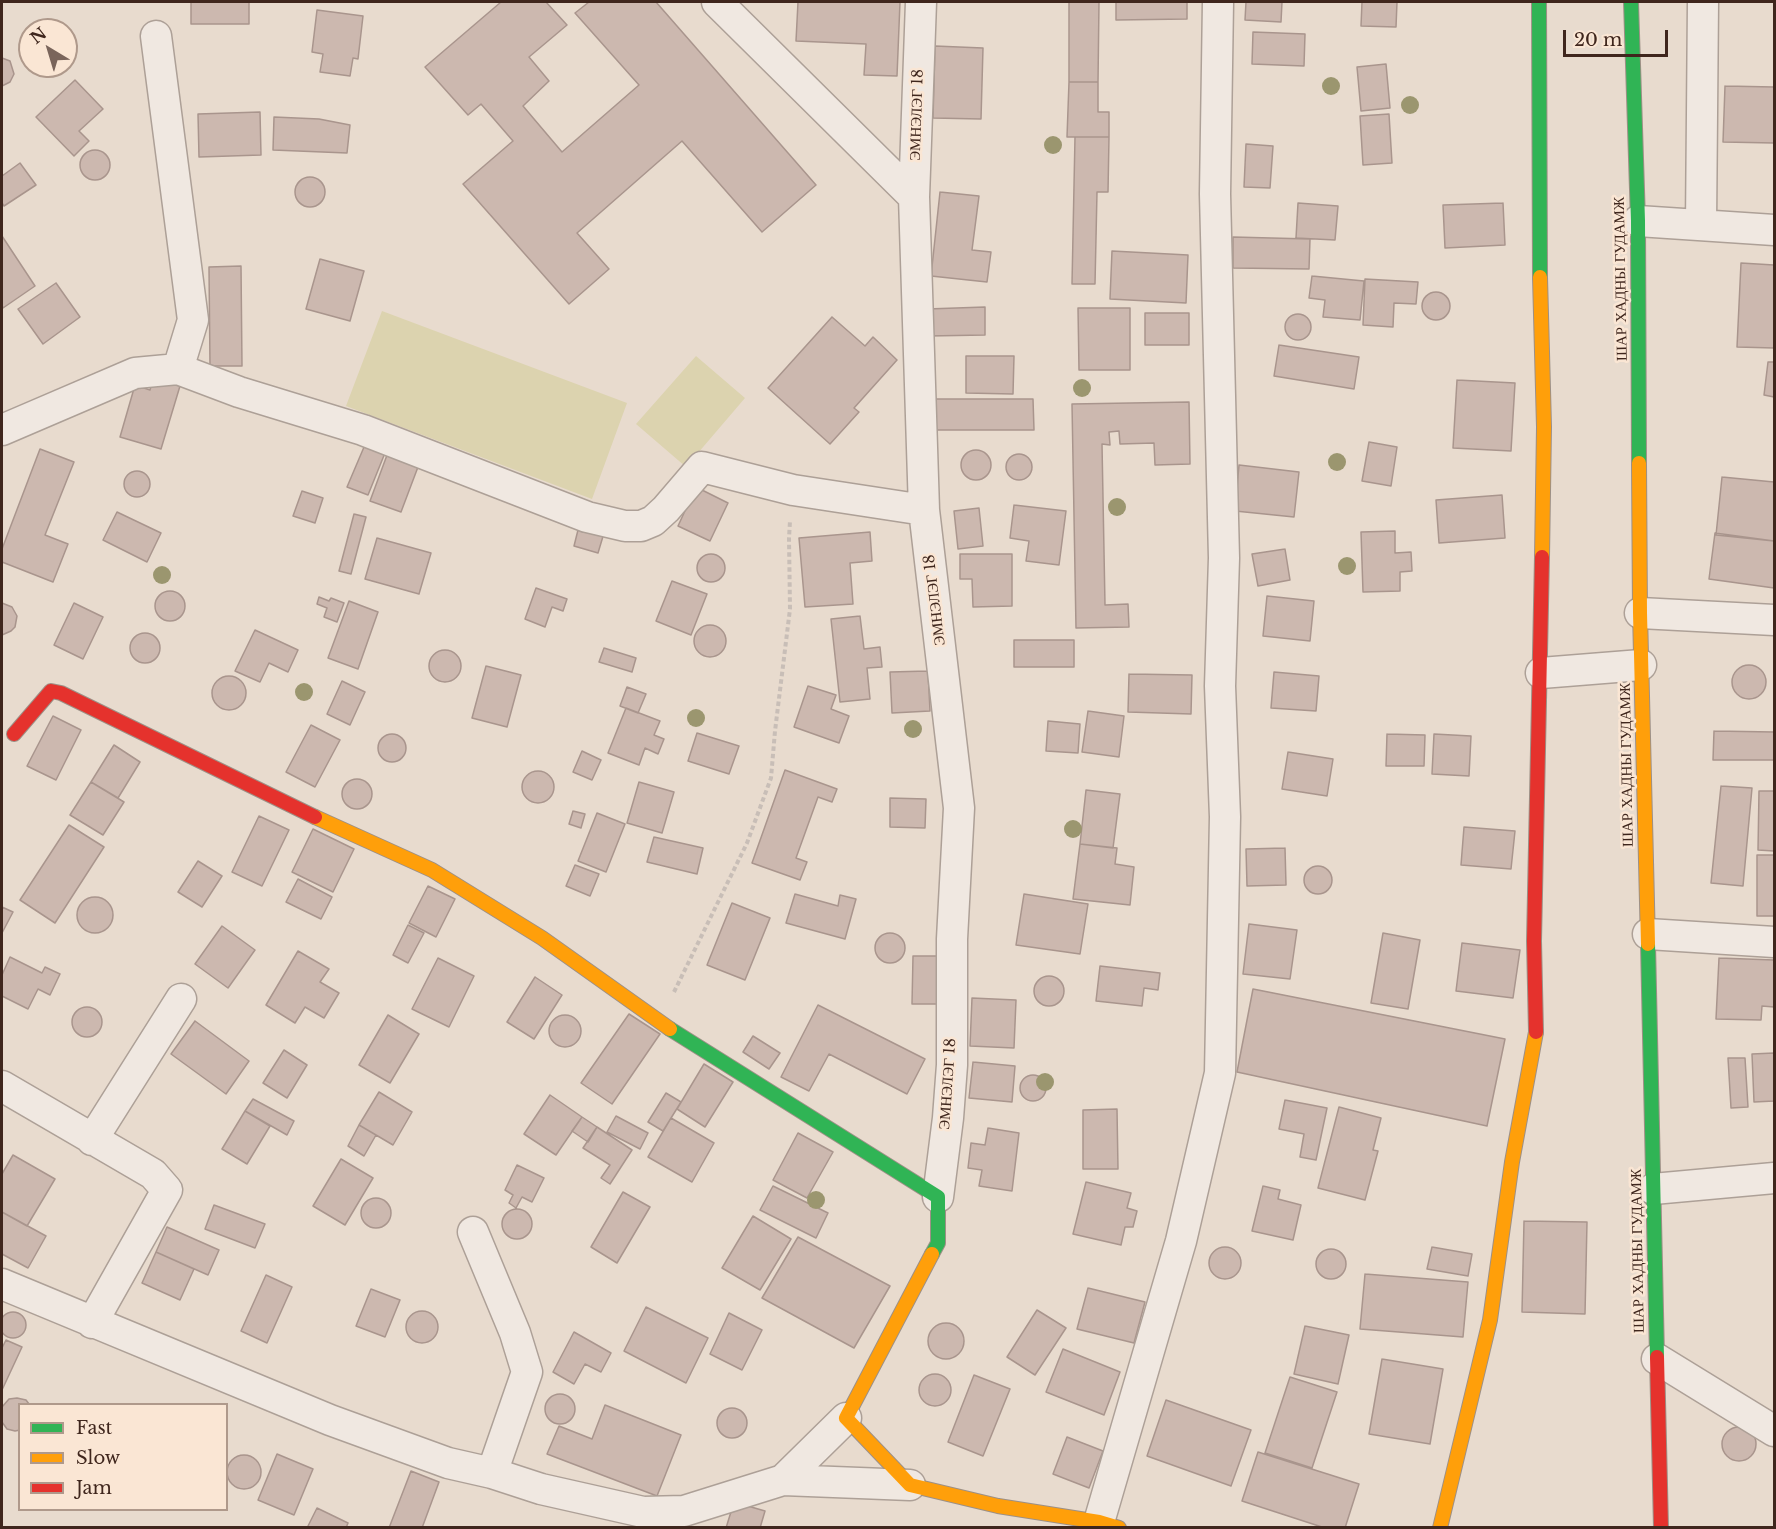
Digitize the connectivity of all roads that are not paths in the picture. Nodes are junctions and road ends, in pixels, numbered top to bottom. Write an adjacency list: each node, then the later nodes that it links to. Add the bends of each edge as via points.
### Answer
1 (717, 2): 8 (street)
2 (921, 2): 8 (street, ЭМНЭЛЭГ 18)
3 (1218, 2): 37 (street, via 1215,194 1224,558 1220,687 1226,817 1220,1073)
4 (1539, 2): 18 (street, via 1544,426)
5 (1631, 2): 9 (street, ШАР ХАДНЫ ГУДАМЖ)
6 (1703, 2): 10 (street)
7 (156, 36): 12 (street, via 194,320)
8 (914, 197): 14 (street, ЭМНЭЛЭГ 18)
9 (1638, 221): 10 (street); 15 (street, ШАР ХАДНЫ ГУДАМЖ)
10 (1701, 225): 11 (street)
11 (1774, 230)
12 (178, 369): 13 (street, via 135,373); 14 (street, via 363,430 587,518 625,526 652,521 702,467 793,490)
13 (2, 430)
14 (924, 510): 27 (street, ЭМНЭЛЭГ 18, via 959,808 952,939 952,1065)
15 (1640, 613): 16 (street); 17 (street, ШАР ХАДНЫ ГУДАМЖ)
16 (1774, 620)
17 (1641, 665): 18 (street); 20 (street, ШАР ХАДНЫ ГУДАМЖ)
18 (1541, 673): 38 (street, via 1534,941 1536,1038 1512,1162 1490,1320)
19 (6, 737): 27 (street, via 51,692 61,693 432,870 542,938 659,1022)
20 (1648, 934): 21 (street); 26 (street, ШАР ХАДНЫ ГУДАМЖ)
21 (1774, 942)
22 (181, 999): 24 (street)
23 (2, 1086): 24 (street)
24 (92, 1140): 30 (street, via 153,1174 167,1190)
25 (1774, 1178): 26 (street)
26 (1653, 1189): 31 (street, ШАР ХАДНЫ ГУДАМЖ)
27 (938, 1197): 32 (street, via 938,1243)
28 (473, 1232): 34 (street, via 528,1372)
29 (2, 1284): 30 (street)
30 (92, 1323): 34 (street, via 330,1420 448,1463)
31 (1657, 1359): 33 (street); 39 (street, ШАР ХАДНЫ ГУДАМЖ)
32 (846, 1418): 35 (street); 36 (street)
33 (1774, 1431)
34 (492, 1473): 35 (street, via 541,1489 643,1512 684,1511)
35 (783, 1480): 36 (street)
36 (910, 1485): 37 (street, via 998,1506)
37 (1109, 1525)
38 (1440, 1527)
39 (1662, 1527)

